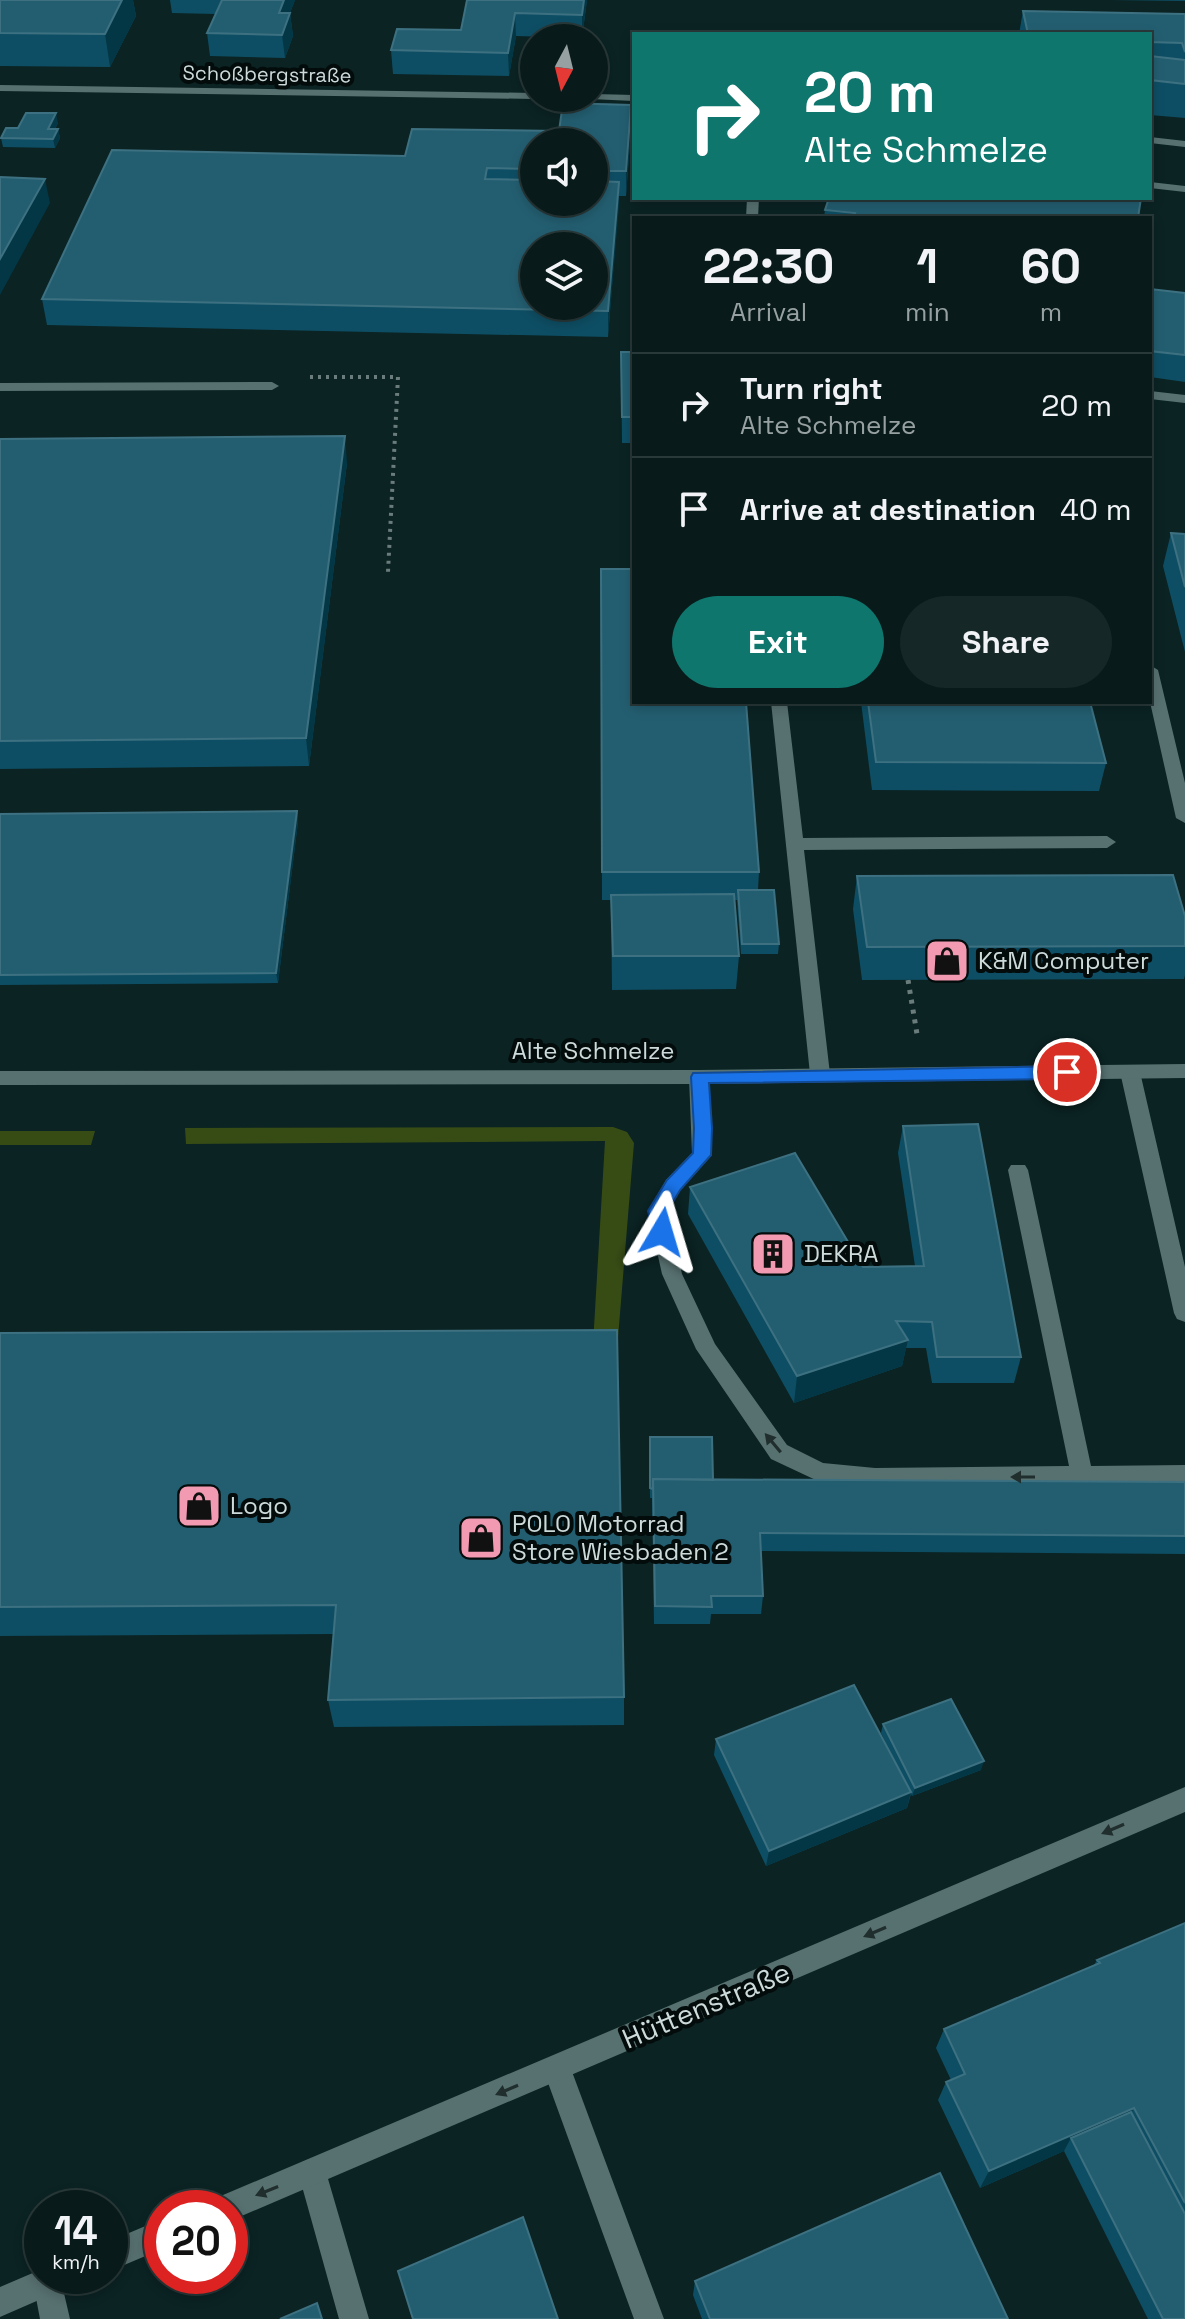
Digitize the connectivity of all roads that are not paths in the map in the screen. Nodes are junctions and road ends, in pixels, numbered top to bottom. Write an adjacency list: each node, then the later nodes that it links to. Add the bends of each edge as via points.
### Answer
1 (0, 88): 2 (street, Schoßbergstraße)
2 (520, 96)
3 (608, 97): 4 (street)
4 (632, 98)
5 (1152, 140): 6 (street)
6 (1185, 144)
7 (1152, 185): 8 (street)
8 (1185, 189)
9 (272, 386): 10 (street)
10 (0, 387)
11 (1152, 395): 12 (street)
12 (1185, 399)
13 (1152, 678): 15 (street)
14 (779, 704): 17 (street)
15 (1185, 818)
16 (1107, 842): 17 (street)
17 (796, 844): 20 (street)
18 (1185, 1071): 19 (street, Alte Schmelze)
19 (1130, 1072): 20 (street, Alte Schmelze); 24 (street)
20 (820, 1074): 21 (street, Alte Schmelze)
21 (699, 1077): 22 (street, Alte Schmelze); 26 (street, one-way to 21, via 875,1478 820,1472 779,1452 707,1349 672,1274 658,1211 673,1185 702,1155)
22 (0, 1078)
23 (1018, 1170): 26 (street)
24 (1185, 1313)
25 (1185, 1475): 26 (street)
26 (1082, 1476)
27 (1185, 1799): 28 (street, Hüttenstraße, one-way to 28)
28 (557, 2069): 29 (street, Hüttenstraße, one-way to 29); 36 (street)
29 (312, 2172): 30 (street, Hüttenstraße, one-way to 30); 35 (street)
30 (248, 2199)
31 (24, 2292): 33 (street)
32 (54, 2294): 34 (street)
33 (0, 2302)
34 (55, 2319)
35 (354, 2319)
36 (649, 2319)

